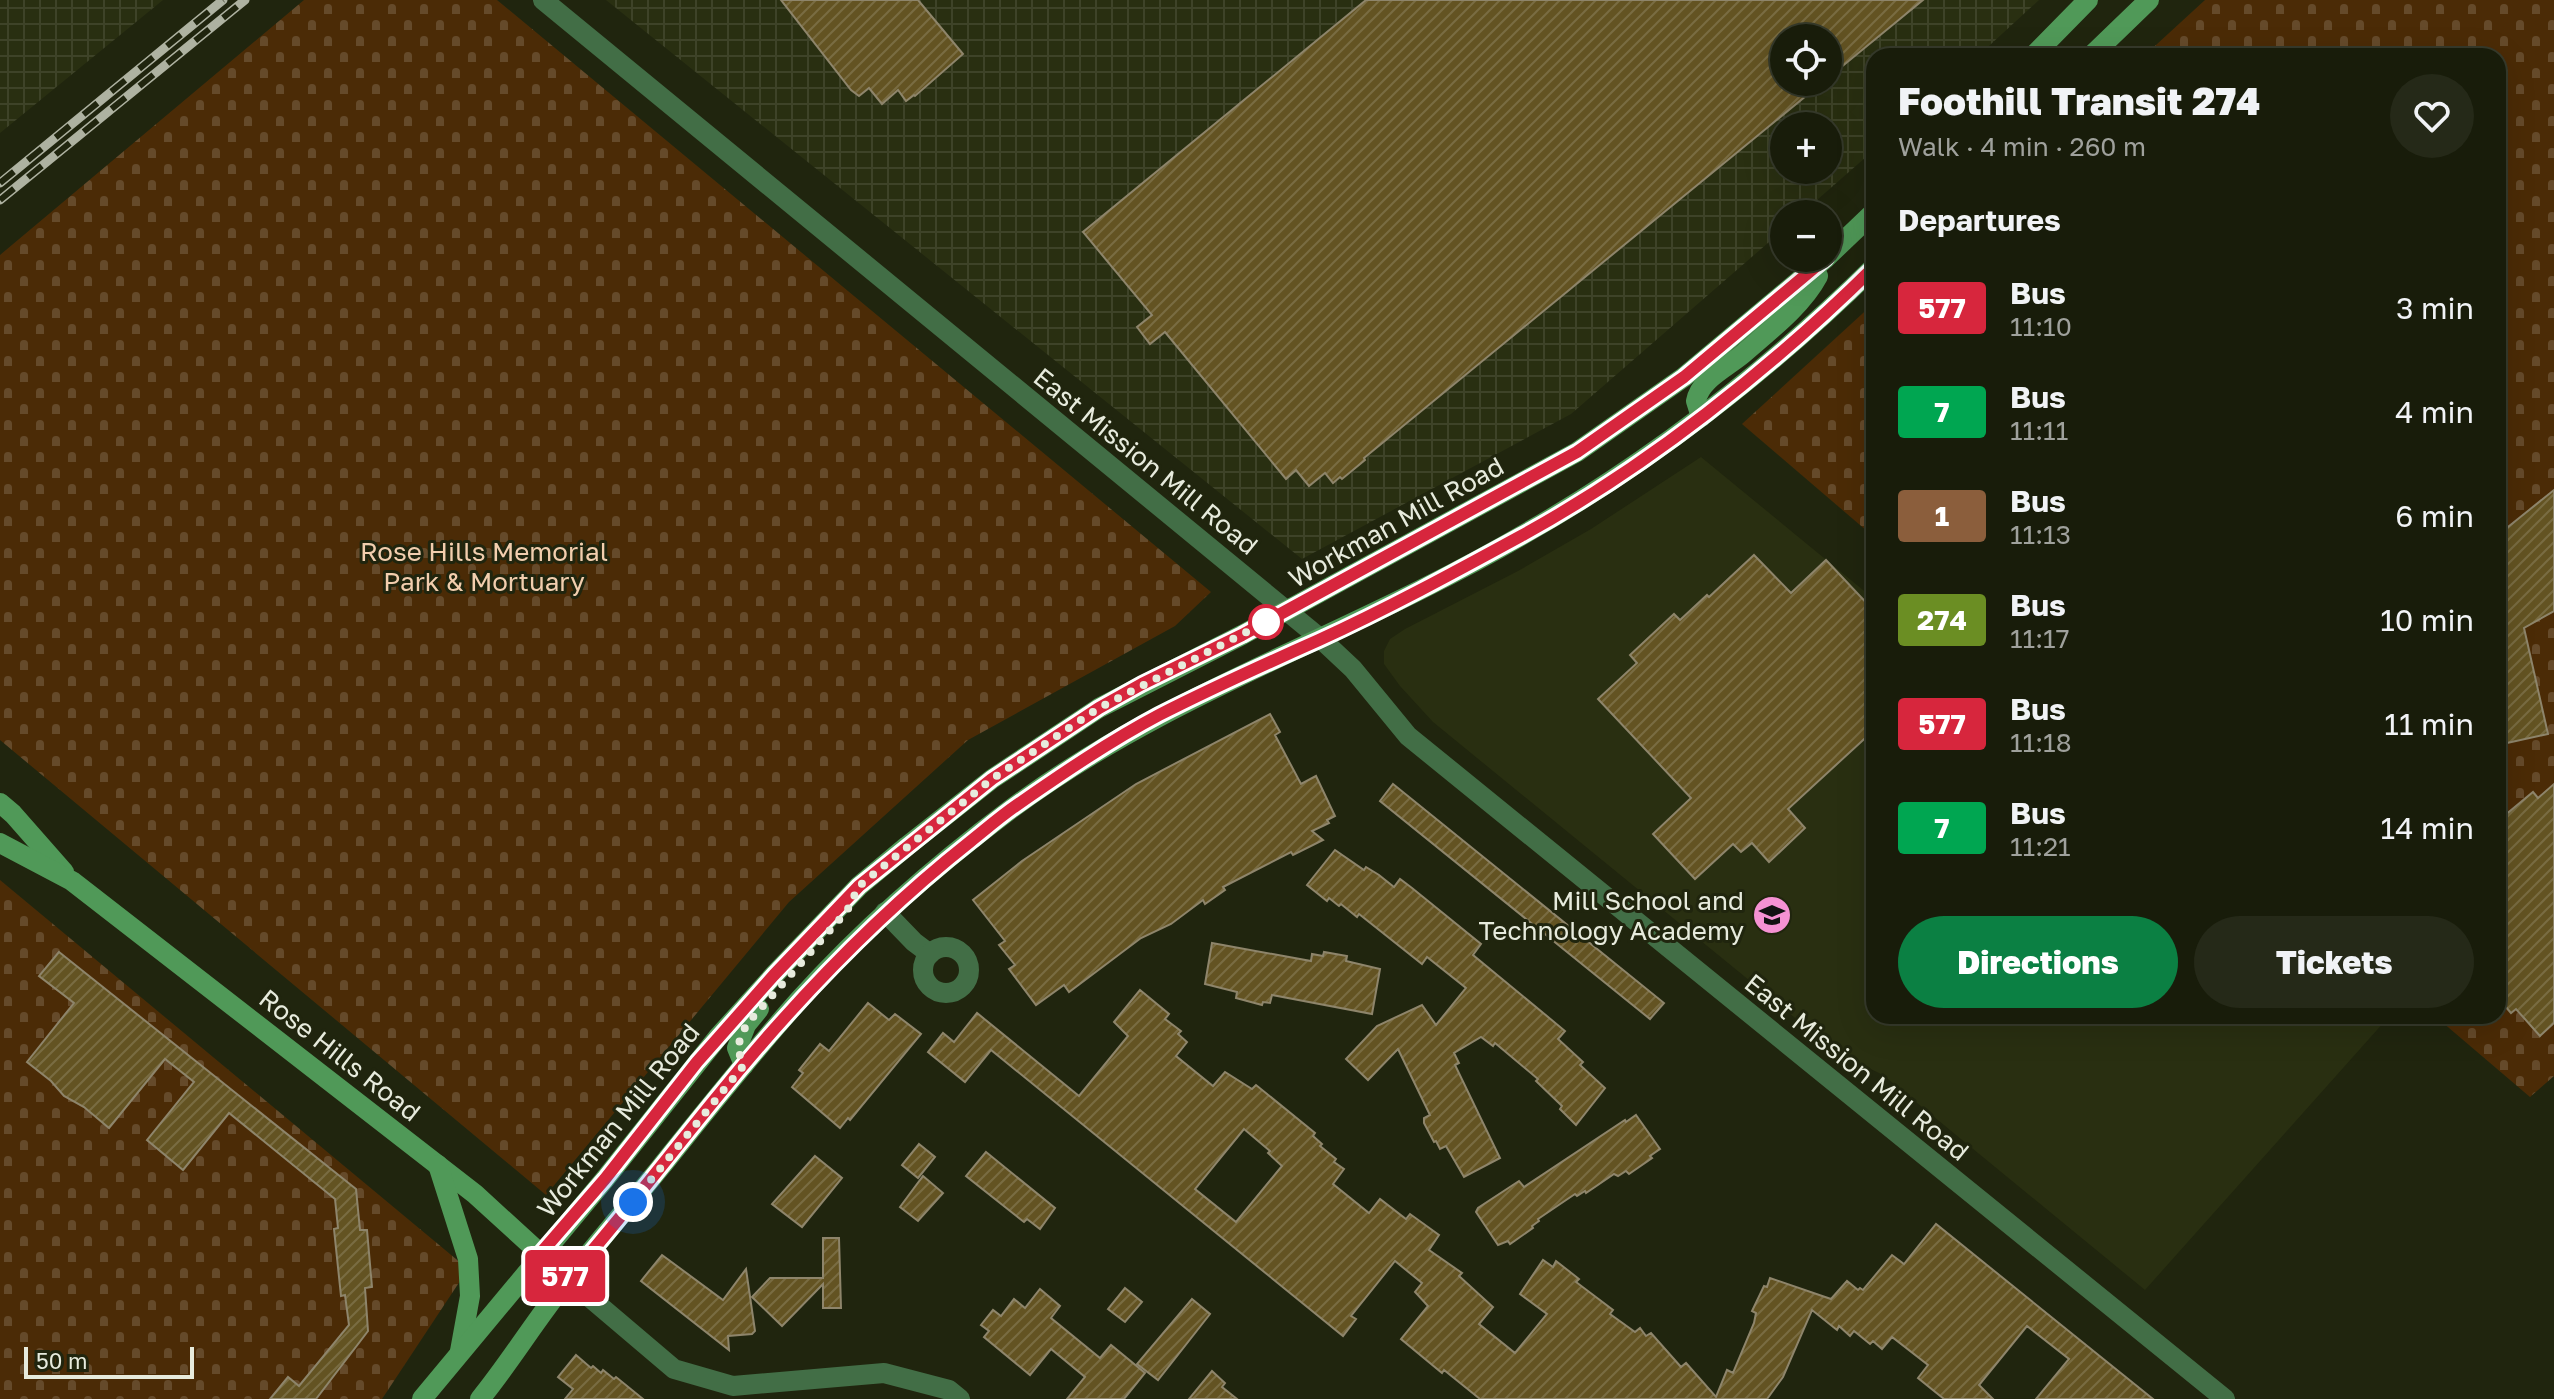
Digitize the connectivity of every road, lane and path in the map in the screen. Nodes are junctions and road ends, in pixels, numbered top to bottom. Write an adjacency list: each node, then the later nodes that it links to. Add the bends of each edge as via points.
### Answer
1 (543, 0): 12 (street, East Mission Mill Road)
2 (2088, 0): 4 (main road)
3 (2149, 0): 5 (main road)
4 (2041, 48)
5 (2099, 48)
6 (1866, 220): 7 (main road, Workman Mill Road)
7 (1842, 243)
8 (1809, 272): 12 (main road, Workman Mill Road, via 1684,377 1577,452)
9 (1820, 272): 11 (main road, via 1799,302 1702,386 1696,401)
10 (1866, 275): 11 (main road, via 1820,320)
11 (1701, 417): 13 (main road, via 1525,534)
12 (1287, 611): 13 (street, East Mission Mill Road); 17 (main road, Workman Mill Road, via 1099,708 992,779)
13 (1321, 639): 18 (main road, via 1119,737 1013,807); 28 (street, East Mission Mill Road, via 1408,736)
14 (0, 803): 16 (main road, Rose Hills Road)
15 (0, 843): 16 (main road, Rose Hills Road)
16 (72, 881): 21 (main road, Rose Hills Road)
17 (859, 886): 20 (main road, via 847,911 746,1025 737,1048); 22 (main road, Workman Mill Road, via 718,1037)
18 (885, 912): 19 (street); 20 (main road)
19 (922, 948)
20 (744, 1065): 23 (main road)
21 (438, 1165): 22 (main road, Rose Hills Road); 24 (main road, via 468,1259 470,1296)
22 (540, 1254): 23 (main road, Rose Hills Road); 24 (main road, Workman Mill Road)
23 (568, 1279): 26 (main road); 27 (street, via 674,1369 733,1386 884,1373 949,1390)
24 (460, 1353): 25 (main road, Workman Mill Road)
25 (422, 1399)
26 (480, 1399)
27 (960, 1399)
28 (2225, 1399)

